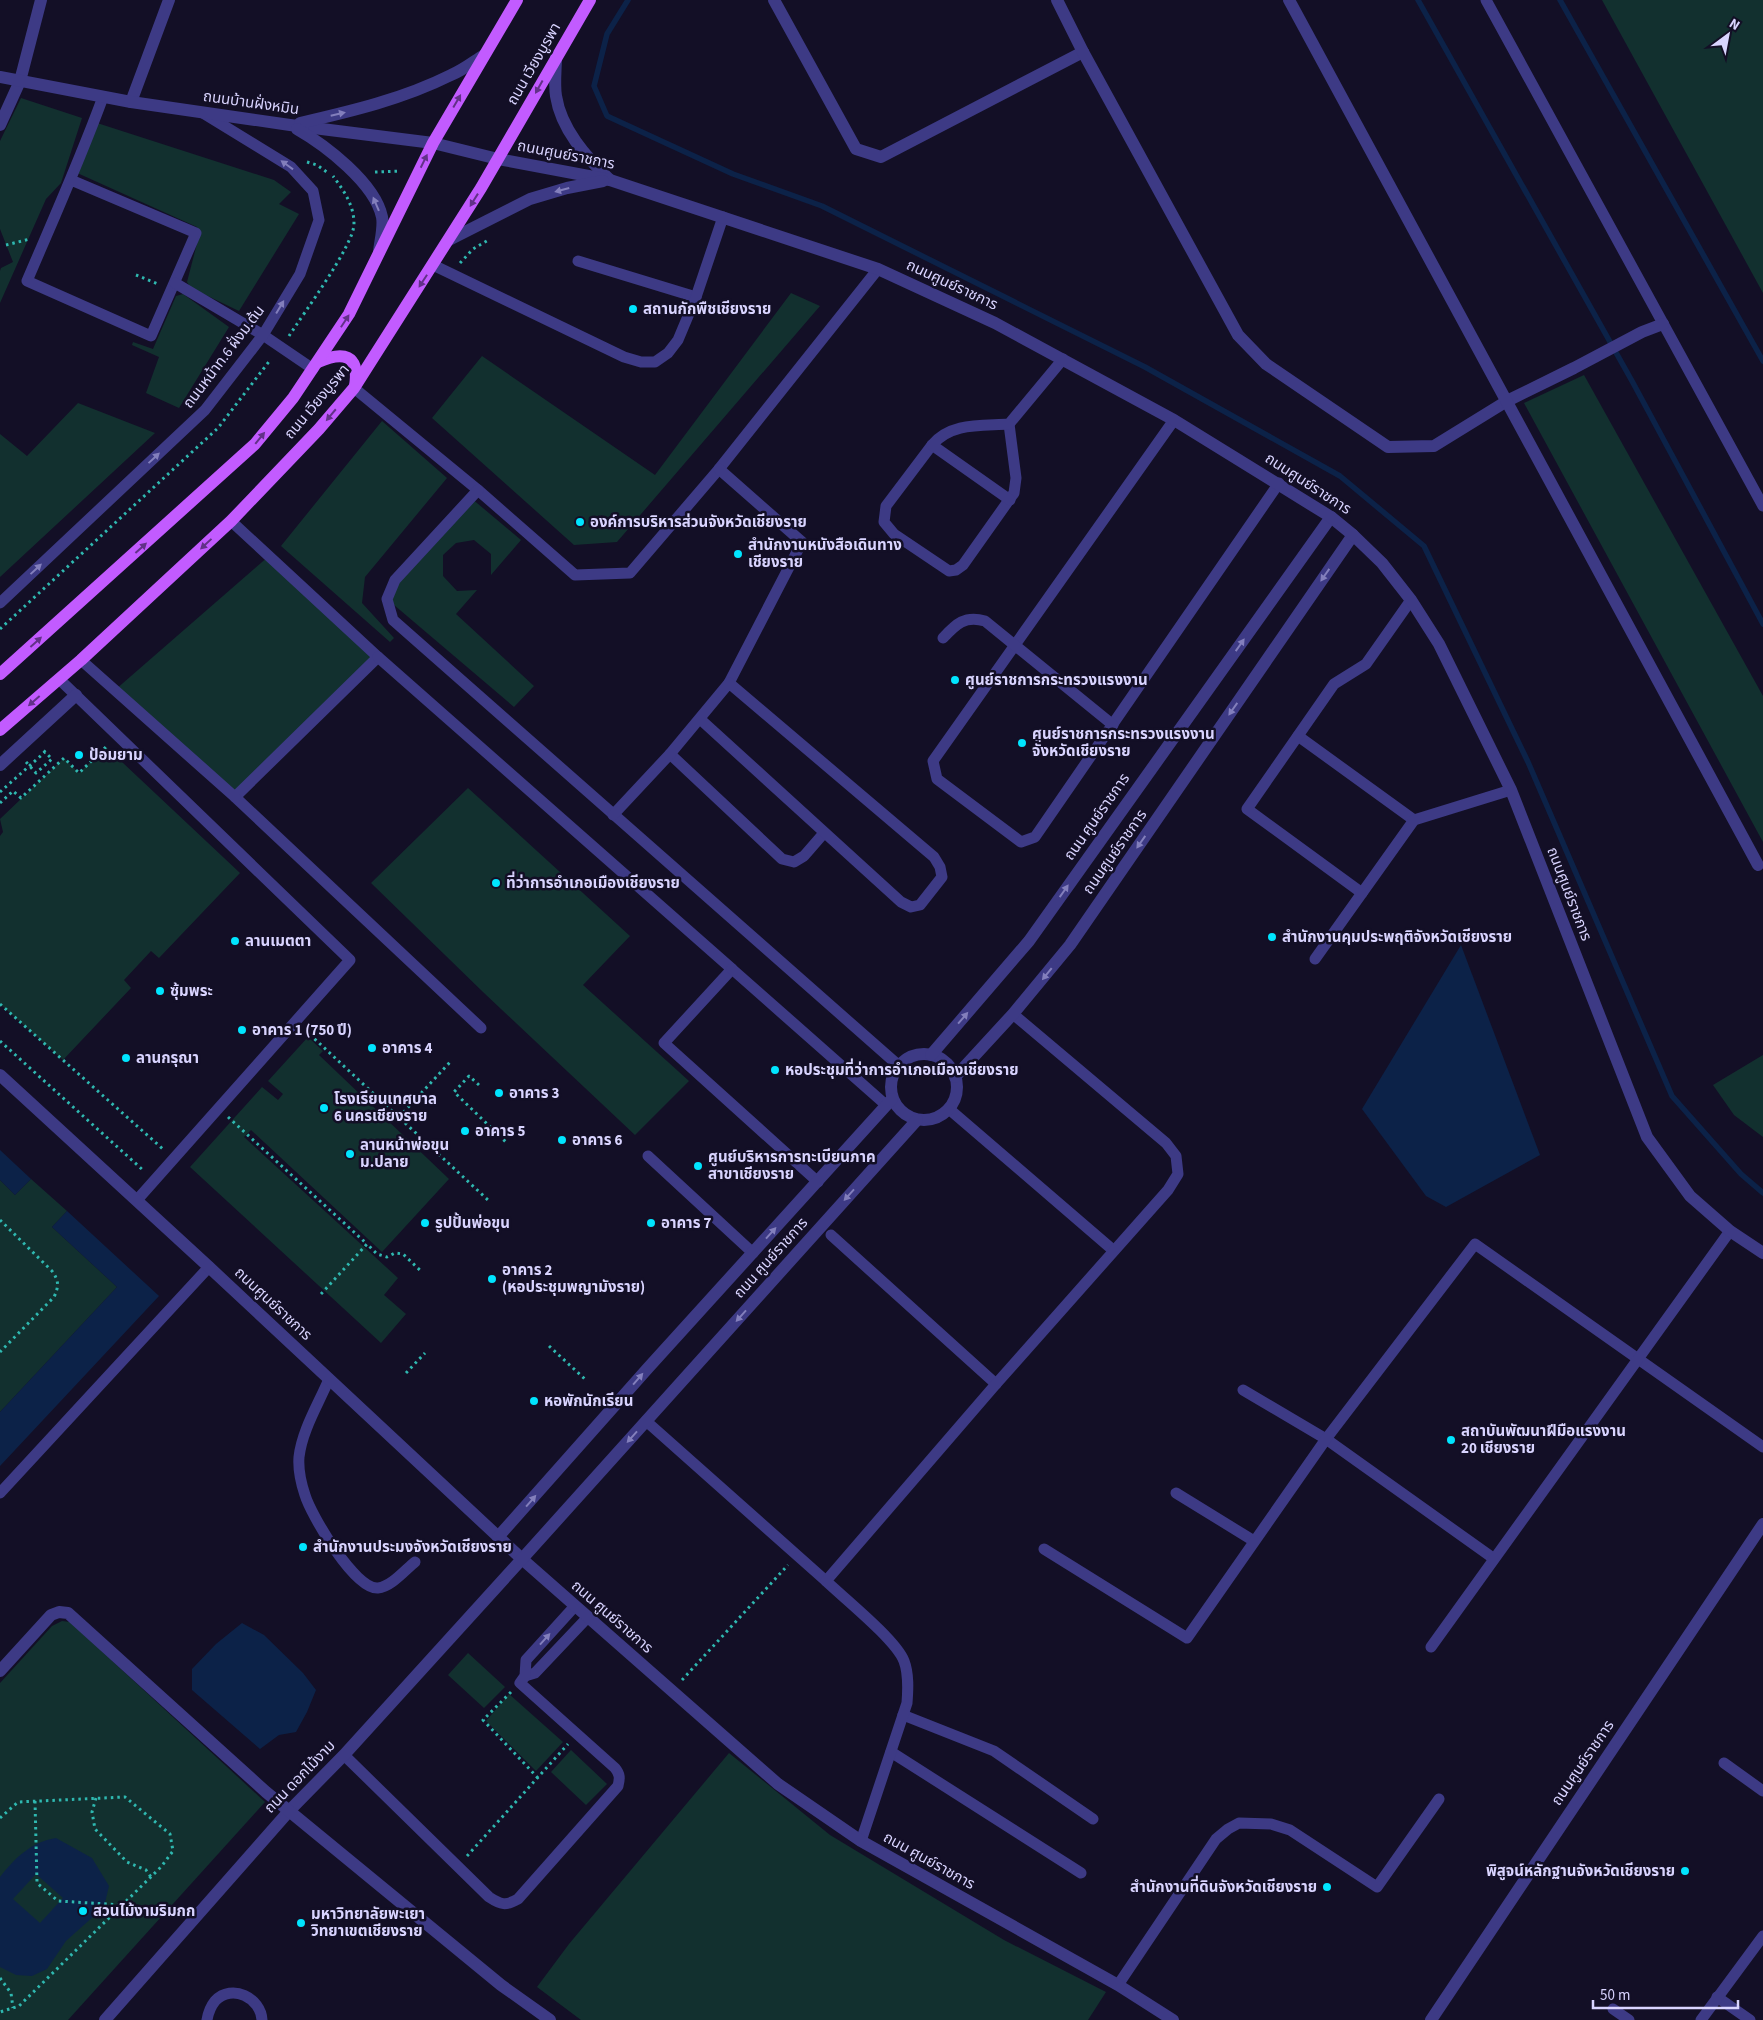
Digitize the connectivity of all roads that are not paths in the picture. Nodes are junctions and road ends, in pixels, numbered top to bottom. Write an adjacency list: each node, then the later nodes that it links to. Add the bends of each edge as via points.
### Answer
1 (41, 0): 13 (street)
2 (169, 0): 15 (street)
3 (517, 0): 10 (main road, ถนน เวียงบูรพา)
4 (590, 0): 11 (main road, ถนน เวียงบูรพา)
5 (774, 0): 9 (street, via 856,149 881,157)
6 (1057, 0): 9 (street)
7 (1289, 0): 36 (street)
8 (1486, 0): 31 (lane)
9 (1083, 52): 36 (street, via 1238,335 1266,364 1388,447 1434,446)
10 (484, 55): 18 (street, one-way to 10, via 407,95 453,74); 19 (main road, ถนน เวียงบูรพา, one-way to 10)
11 (556, 56): 20 (main road, ถนน เวียงบูรพา, one-way to 20); 22 (street, via 556,95 565,122 590,160)
12 (0, 77): 13 (street, ถนนบ้านฝั่งหมิน)
13 (20, 81): 14 (street, ถนนบ้านฝั่งหมิน); 17 (street)
14 (103, 97): 15 (street, ถนนบ้านฝั่งหมิน); 21 (lane)
15 (130, 102): 16 (street, ถนนบ้านฝั่งหมิน)
16 (203, 113): 18 (street, ถนนบ้านฝั่งหมิน); 32 (lane, ถนนหน้าท.6 ฝั่งม.ต้น, one-way to 16, via 300,274 319,220 313,191 291,167)
17 (0, 125)
18 (290, 125): 19 (street, ถนนบ้านฝั่งหมิน); 25 (street, one-way to 18, via 382,217 372,195 354,173 318,141)
19 (433, 143): 20 (street, ถนนบ้านฝั่งหมิน); 25 (main road, ถนน เวียงบูรพา, one-way to 19)
20 (498, 159): 22 (street, ถนนศูนย์ราชการ); 24 (main road, ถนน เวียงบูรพา, one-way to 24)
21 (71, 180): 29 (lane, via 196,232); 29 (lane, via 28,281 151,336)
22 (610, 180): 23 (street, ถนนศูนย์ราชการ); 24 (street, one-way to 24, via 530,199)
23 (723, 217): 28 (street, ถนนศูนย์ราชการ); 30 (lane)
24 (449, 240): 27 (main road, ถนน เวียงบูรพา)
25 (379, 252): 34 (main road, ถนน เวียงบูรพา, one-way to 25, via 349,314)
26 (578, 261): 30 (lane)
27 (433, 265): 30 (lane, via 641,362 655,362 668,353 678,340); 35 (main road, ถนน เวียงบูรพา, one-way to 35)
28 (878, 268): 33 (street, ถนนศูนย์ราชการ, via 996,323); 40 (lane)
29 (174, 287): 32 (lane)
30 (696, 297)
31 (1663, 324): 36 (street); 44 (lane)
32 (263, 335): 34 (lane); 49 (lane, ถนนหน้าท.6 ฝั่งม.ต้น, one-way to 32, via 206,410)
33 (1063, 359): 37 (street, ถนนศูนย์ราชการ); 38 (lane)
34 (316, 366): 35 (main road, via 332,356 349,358 357,374); 54 (main road, ถนน เวียงบูรพา, one-way to 34, via 255,444)
35 (354, 388): 42 (lane); 46 (main road, ถนน เวียงบูรพา, one-way to 46)
36 (1506, 401): 69 (street)
37 (1174, 420): 41 (street, ถนนศูนย์ราชการ); 51 (lane)
38 (1009, 424): 39 (lane, via 950,430); 43 (lane, via 1016,485)
39 (932, 445): 43 (lane); 43 (lane, via 886,506 887,526 910,545 949,571 956,570)
40 (719, 469): 42 (lane, via 630,573 575,575); 56 (lane, via 802,542)
41 (1279, 483): 45 (street, ถนนศูนย์ราชการ); 59 (lane)
42 (478, 490): 66 (lane, via 395,580 387,599 393,620)
43 (1010, 500)
44 (1763, 506)
45 (1331, 517): 47 (street, ถนนศูนย์ราชการ); 75 (street, ถนน ศูนย์ราชการ, one-way to 45, via 1029,942)
46 (231, 521): 52 (lane); 53 (main road, ถนน เวียงบูรพา, one-way to 53)
47 (1353, 534): 48 (street, ถนนศูนย์ราชการ, via 1382,563); 73 (street, ถนนศูนย์ราชการ, one-way to 73, via 1070,946)
48 (1411, 600): 61 (lane, via 1366,664 1334,684); 64 (street, ถนนศูนย์ราชการ, via 1439,644)
49 (0, 603)
50 (943, 638): 51 (lane, via 958,623 976,619 985,621)
51 (1016, 646): 59 (lane); 59 (lane, via 933,762 937,779 1021,842 1035,836)
52 (378, 657): 65 (lane); 72 (lane)
53 (81, 660): 55 (main road, ถนน เวียงบูรพา); 65 (lane)
54 (0, 674)
55 (59, 679): 57 (lane); 60 (main road, ถนน เวียงบูรพา, one-way to 60)
56 (729, 683): 58 (lane); 68 (lane, via 934,858 942,877 920,905 911,907 901,902)
57 (76, 695): 63 (street); 84 (lane, via 350,960)
58 (700, 719): 62 (lane); 68 (lane)
59 (1113, 724)
60 (0, 730)
61 (1298, 736): 67 (lane); 70 (lane, via 1247,809)
62 (670, 754): 66 (lane); 68 (lane, via 782,859 794,862 804,856)
63 (0, 766)
64 (1511, 790): 67 (lane); 85 (street, ถนนศูนย์ราชการ, via 1647,1137 1690,1196)
65 (235, 797): 74 (lane)
66 (613, 815): 76 (lane)
67 (1414, 820): 70 (lane)
68 (824, 833)
69 (1758, 865)
70 (1362, 893): 71 (lane)
71 (1315, 959)
72 (732, 969): 79 (lane); 83 (lane, via 664,1043)
73 (1013, 1014): 78 (street, ถนนศูนย์ราชการ); 87 (lane, via 1166,1143 1176,1156 1178,1174 1168,1190)
74 (481, 1028)
75 (931, 1055): 76 (street, via 913,1055); 78 (street, via 946,1063)
76 (898, 1065): 79 (street, via 891,1081)
77 (0, 1075): 84 (street, ถนนศูนย์ราชการ)
78 (955, 1076): 80 (street, via 957,1088)
79 (889, 1102): 81 (street); 83 (street, ถนน ศูนย์ราชการ)
80 (949, 1109): 81 (street, via 929,1120); 87 (lane)
81 (917, 1120): 95 (street, ถนน ศูนย์ราชการ, one-way to 95)
82 (648, 1156): 88 (lane)
83 (818, 1182): 88 (street, ถนน ศูนย์ราชการ, one-way to 83)
84 (137, 1200): 90 (street, ถนนศูนย์ราชการ)
85 (1730, 1231): 89 (street, ถนนศูนย์ราชการ); 91 (lane)
86 (831, 1235): 93 (lane)
87 (1113, 1250): 93 (lane)
88 (753, 1253): 101 (street, ถนน ศูนย์ราชการ, one-way to 88)
89 (1763, 1253)
90 (209, 1266): 92 (street, ถนนศูนย์ราชการ); 99 (lane)
91 (1638, 1359): 96 (lane, via 1475,1244); 97 (lane); 104 (lane)
92 (330, 1379): 101 (street, ถนนศูนย์ราชการ); 106 (lane, via 299,1457 303,1489 317,1522 357,1579 368,1587 389,1584)
93 (996, 1384): 107 (lane)
94 (1243, 1390): 96 (lane)
95 (646, 1421): 105 (street, ถนน ศูนย์ราชการ, one-way to 105); 107 (lane)
96 (1326, 1439): 102 (lane); 104 (lane)
97 (1763, 1447)
98 (1176, 1493): 102 (lane)
99 (0, 1494)
100 (1763, 1524): 132 (street, ถนนศูนย์ราชการ)
101 (498, 1537): 105 (street, ถนนศูนย์ราชการ)
102 (1254, 1541): 103 (lane, via 1187,1638)
103 (1044, 1549)
104 (1493, 1558): 110 (lane)
105 (522, 1559): 108 (street, ถนน ศูนย์ราชการ); 115 (street, ถนน ดอกไม้งาม)
106 (414, 1562)
107 (826, 1581): 113 (lane, via 894,1644 904,1661 908,1683)
108 (575, 1606): 109 (street, ถนน ศูนย์ราชการ); 112 (lane, one-way to 108, via 526,1660)
109 (588, 1617): 112 (lane, via 535,1673); 121 (street, ถนน ศูนย์ราชการ, via 778,1784)
110 (1430, 1647)
111 (0, 1672): 119 (street, via 51,1616 59,1612 68,1613)
112 (522, 1679): 115 (lane, via 619,1773 618,1786 518,1899 508,1905 499,1904 489,1897)
113 (903, 1715): 114 (lane); 120 (lane, via 994,1751)
114 (891, 1752): 121 (lane); 122 (lane)
115 (344, 1755): 119 (street, ถนน ดอกไม้งาม)
116 (1724, 1763): 117 (lane)
117 (1763, 1791)
118 (1439, 1799): 124 (lane, via 1377,1887 1290,1830 1255,1823 1228,1829 1216,1839)
119 (290, 1810): 127 (street, ถนน ดอกไม้งาม); 130 (street, via 501,1985)
120 (1093, 1819)
121 (861, 1841): 124 (street, ถนน ศูนย์ราชการ)
122 (1080, 1873)
123 (1763, 1936): 125 (lane)
124 (1118, 1985): 131 (street, ถนน ศูนย์ราชการ)
125 (1717, 1997): 134 (lane); 135 (lane)
126 (1613, 2009): 133 (lane)
127 (105, 2020)
128 (207, 2020): 129 (lane, via 215,2001 226,1994 241,1993 256,2002)
129 (262, 2020)
130 (550, 2020)
131 (1173, 2020)
132 (1431, 2020)
133 (1629, 2020)
134 (1701, 2020)
135 (1750, 2020)

